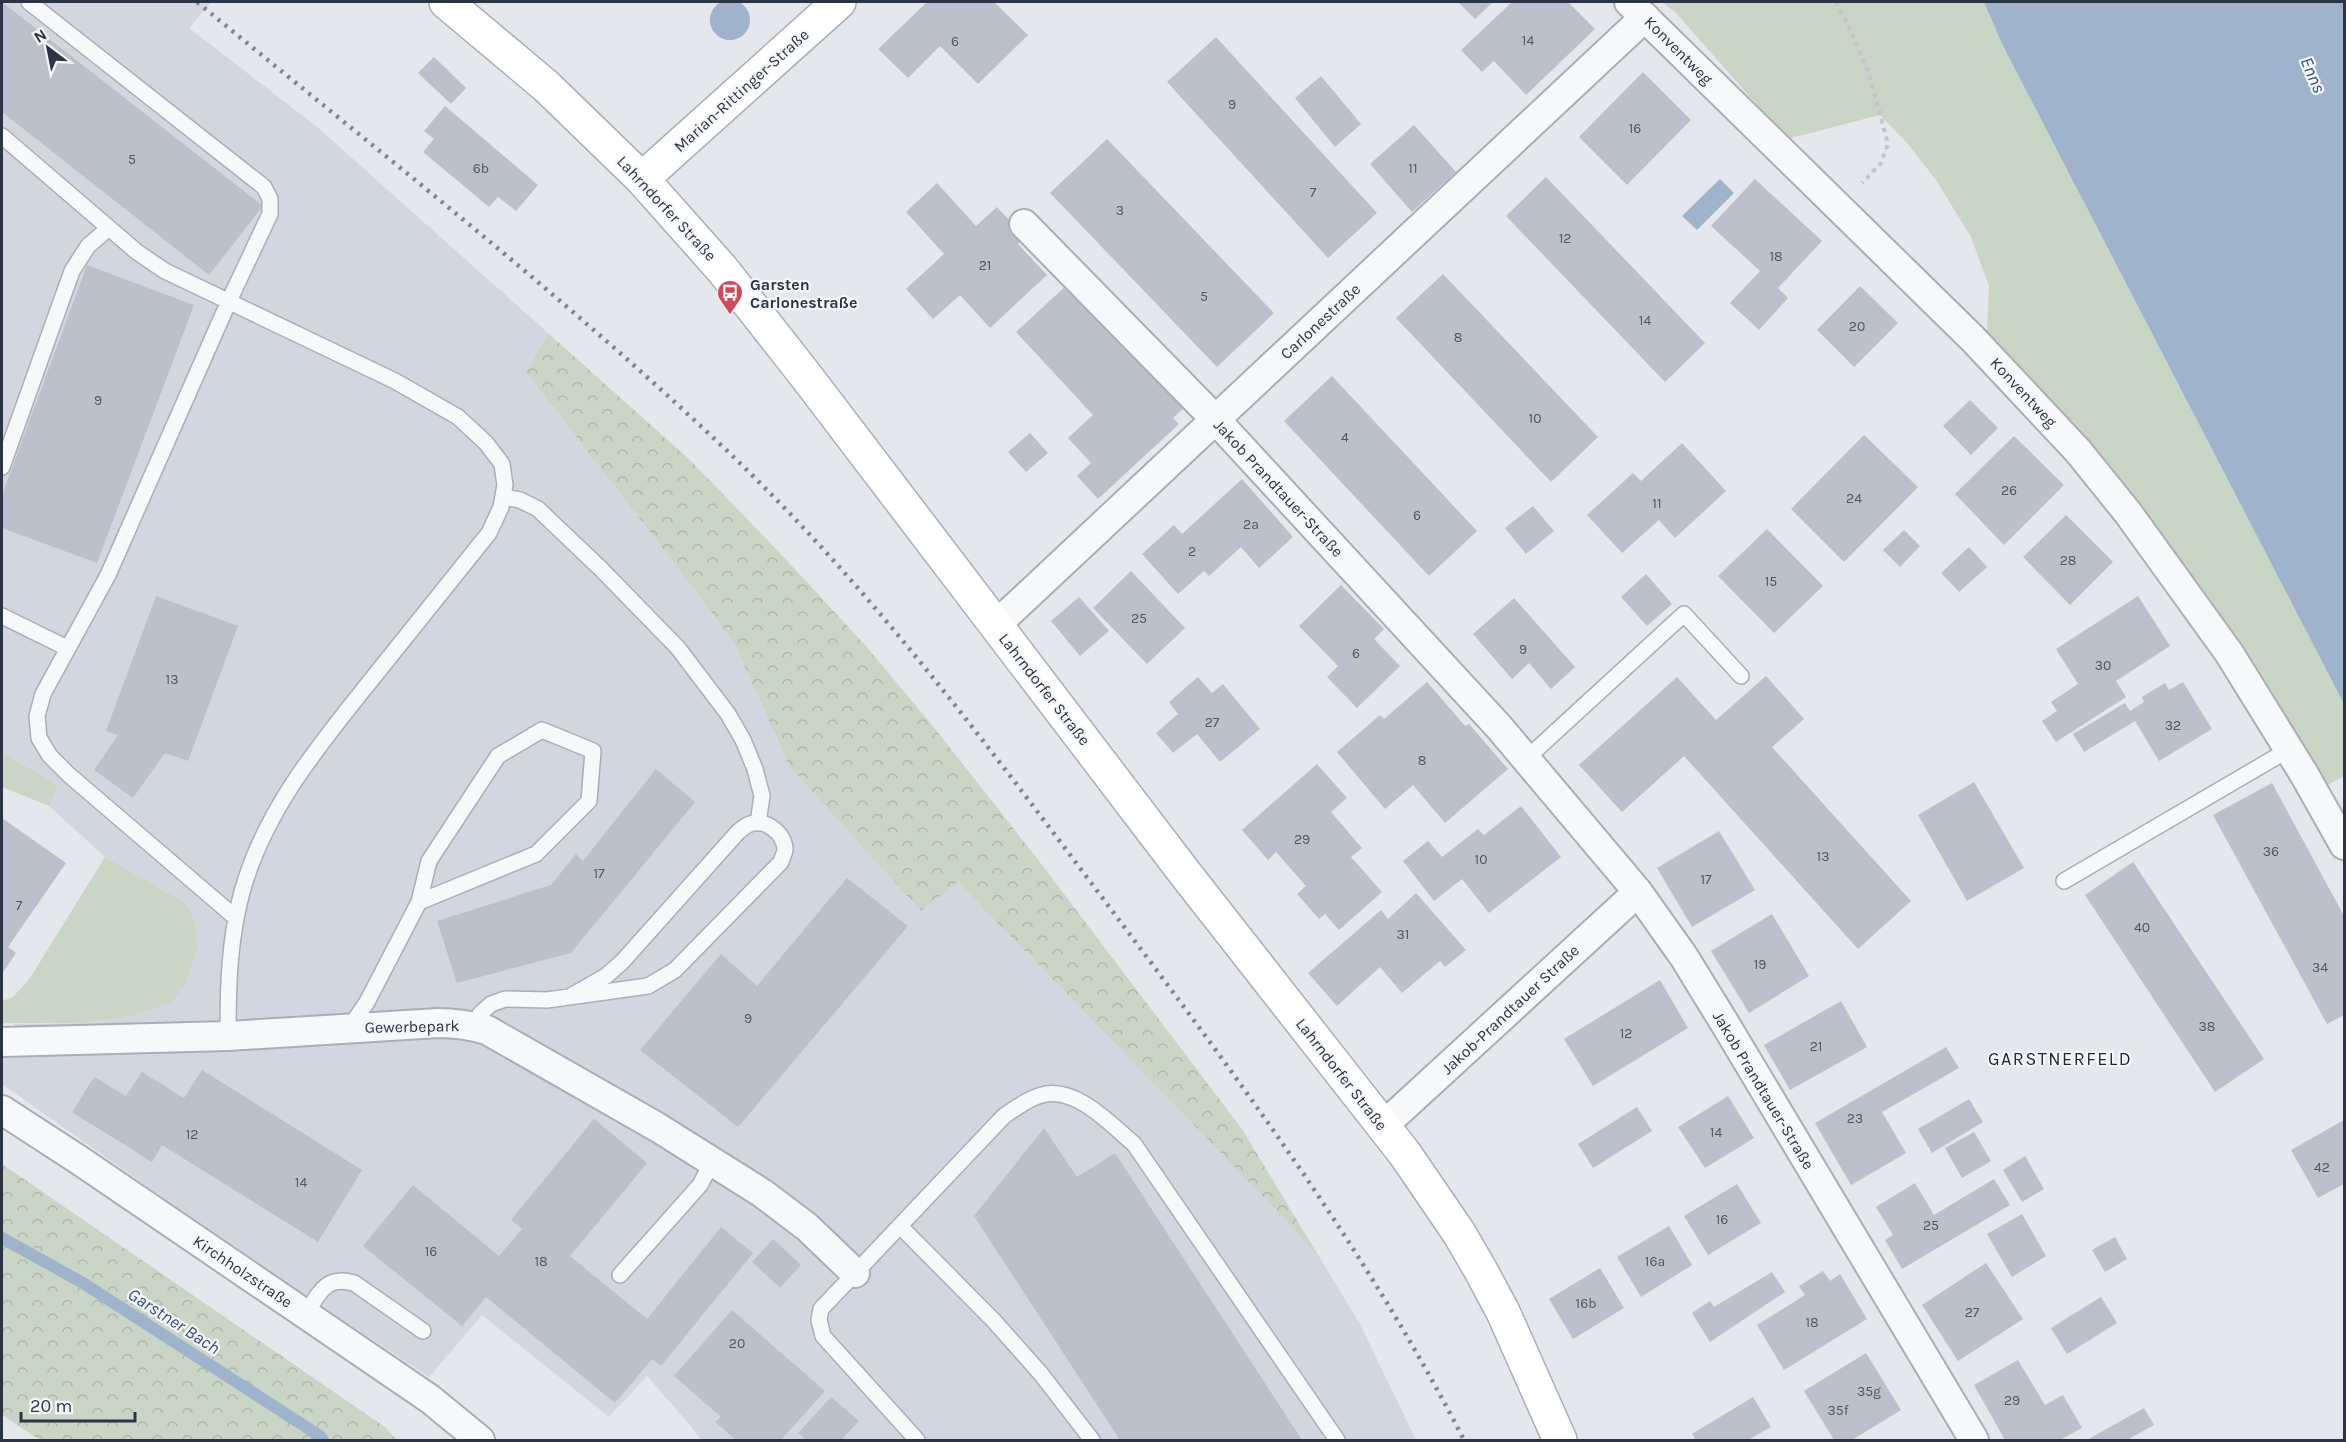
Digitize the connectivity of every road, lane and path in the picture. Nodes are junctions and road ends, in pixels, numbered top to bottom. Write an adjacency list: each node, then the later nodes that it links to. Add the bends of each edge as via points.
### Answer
1 (29, 2): 11 (lane, via 264,187 270,199 270,214)
2 (446, 2): 7 (street, Lahrndorfer Straße, via 546,86)
3 (839, 2): 7 (street, Marian-Rittinger-Straße)
4 (1836, 2): 8 (path, via 1869,73 1888,144 1881,163)
5 (1637, 9): 8 (street, Konventweg); 12 (street, Carlonestraße)
6 (2, 136): 10 (lane)
7 (642, 179): 16 (street, Lahrndorfer Straße, via 722,269)
8 (1839, 208): 19 (street, Konventweg, via 1973,339 2079,451 2196,606)
9 (1024, 224): 12 (street, Jakob Prandtauer-Straße)
10 (109, 228): 11 (lane, via 165,271); 13 (lane, via 88,246 72,271)
11 (229, 301): 14 (lane, via 395,381 458,417 502,464); 17 (lane, via 108,574)
12 (1215, 419): 16 (street, Carlonestraße); 20 (street, Jakob Prandtauer-Straße)
13 (2, 467)
14 (503, 497): 21 (lane, via 538,509 678,648 743,740 762,796); 26 (lane, via 489,533 315,750 278,804 246,881)
15 (2, 616): 17 (lane)
16 (995, 626): 33 (street, Lahrndorfer Straße)
17 (67, 648): 26 (lane, via 43,694 37,716 39,738 69,775)
18 (1741, 676): 20 (lane, via 1684,614)
19 (2288, 750): 22 (street, Konventweg); 23 (lane)
20 (1526, 759): 24 (street, Jakob Prandtauer-Straße)
21 (758, 823): 27 (lane, via 738,832 622,962); 27 (lane, via 772,828 782,839 785,850 781,862 675,970 648,986)
22 (2344, 844)
23 (2064, 880)
24 (1638, 892): 33 (street, Jakob-Prandtauer Straße); 45 (street, Jakob Prandtauer-Straße, via 1721,1017)
25 (419, 902): 25 (lane, via 536,854 589,801 592,751 542,730 498,756 429,861); 29 (lane)
26 (236, 918): 30 (lane, via 229,975)
27 (569, 997): 28 (lane, via 504,999 491,1004)
28 (474, 1026): 29 (street, Gewerbepark, via 438,1023); 34 (street, Gewerbepark)
29 (350, 1027): 30 (street, Gewerbepark)
30 (228, 1036): 31 (street, Gewerbepark)
31 (2, 1042)
32 (2, 1110): 38 (street, Kirchholzstraße)
33 (1383, 1126): 44 (street, Lahrndorfer Straße, via 1480,1269)
34 (712, 1161): 36 (street, Gewerbepark, via 807,1227); 37 (lane, via 699,1185)
35 (900, 1226): 36 (lane); 42 (lane, via 994,1321); 43 (lane, via 1004,1116 1047,1094 1073,1097 1134,1144)
36 (855, 1273): 40 (lane, via 821,1310 823,1336)
37 (620, 1275)
38 (306, 1314): 39 (lane, via 323,1289 342,1280 354,1283); 41 (street, Kirchholzstraße, via 430,1399)
39 (423, 1331)
40 (912, 1439)
41 (480, 1440)
42 (1092, 1440)
43 (1337, 1440)
44 (1560, 1440)
45 (1974, 1440)

